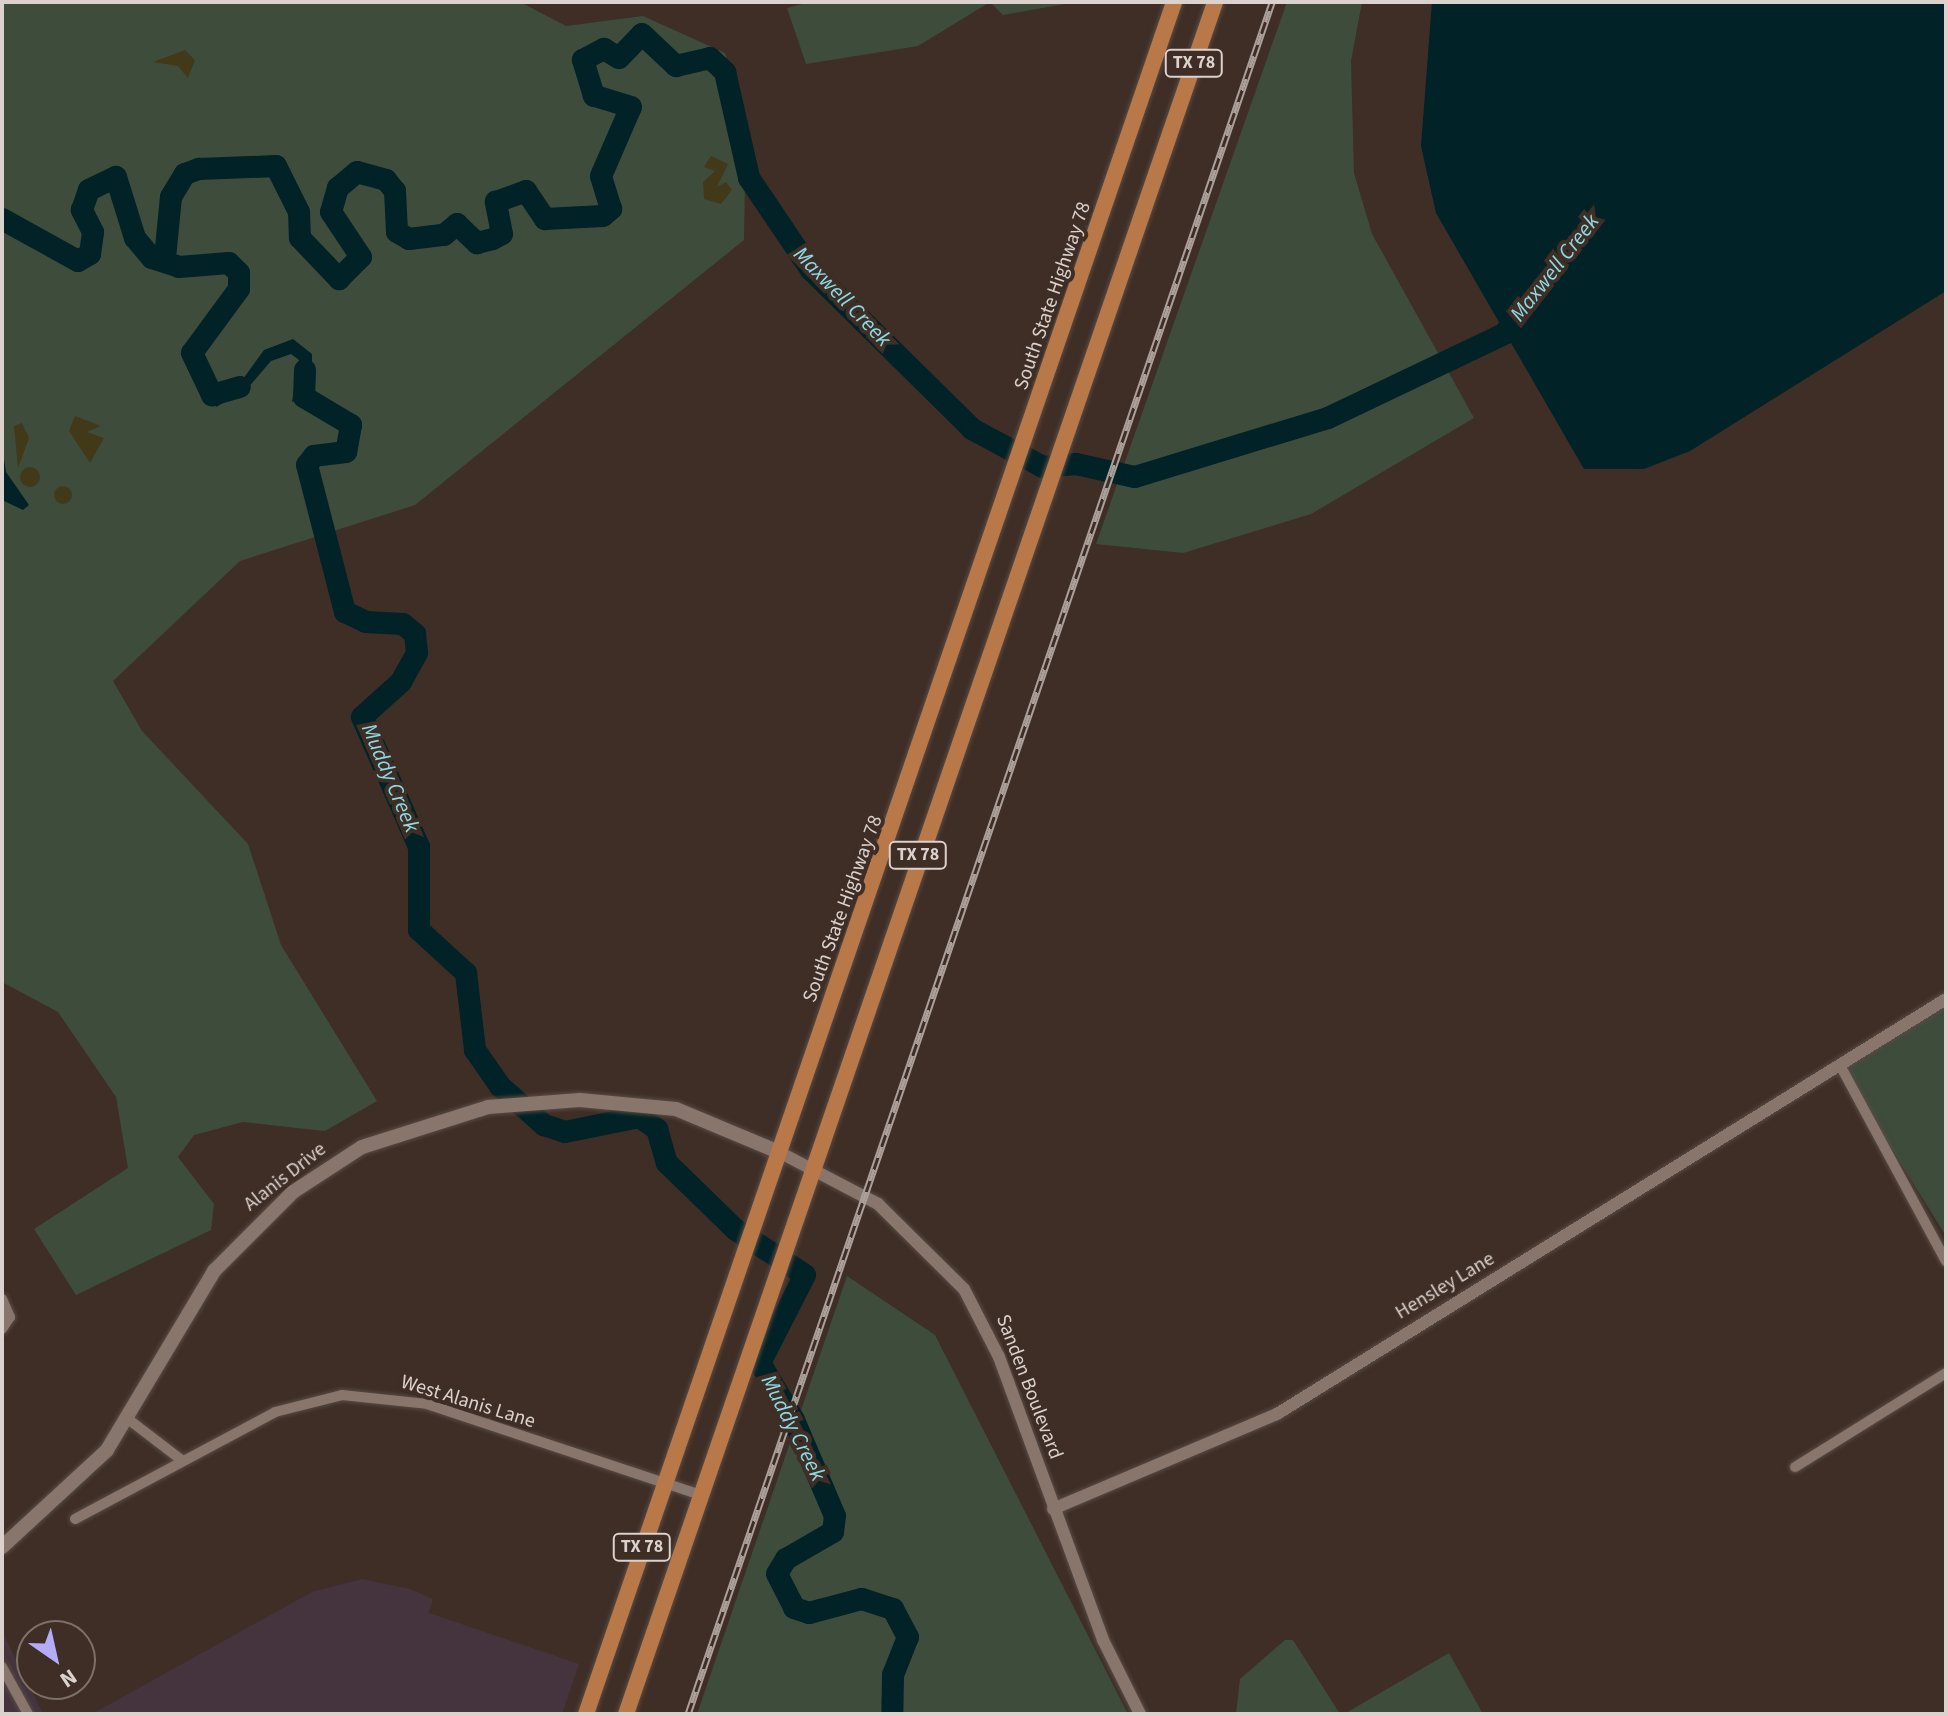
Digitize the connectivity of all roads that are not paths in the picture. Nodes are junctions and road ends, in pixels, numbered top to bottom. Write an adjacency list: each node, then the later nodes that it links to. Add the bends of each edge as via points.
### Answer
1 (1174, 2): 5 (main road, South State Highway 78 / TX 78)
2 (1215, 2): 6 (main road, TX 78, via 1043,514)
3 (1946, 999): 4 (street, Hensley Lane)
4 (1841, 1067): 7 (street); 16 (street, Hensley Lane, via 1277,1414)
5 (781, 1153): 6 (street, Sanden Boulevard); 11 (main road, Alanis Drive, via 676,1109 531,1100 408,1129 327,1166 254,1227 214,1271); 14 (main road, South State Highway 78 / TX 78)
6 (812, 1168): 15 (main road, TX 78); 16 (street, Sanden Boulevard, via 909,1227 964,1289 999,1357)
7 (1946, 1261)
8 (2, 1299): 9 (street, via 10,1317)
9 (2, 1329)
10 (1946, 1373): 13 (street)
11 (128, 1419): 12 (street); 18 (main road, Alanis Drive, via 64,1498)
12 (183, 1461): 14 (street, West Alanis Lane, via 275,1412 342,1395 375,1396 427,1404); 17 (street, West Alanis Lane)
13 (1795, 1467)
14 (664, 1484): 15 (street, West Alanis Lane); 21 (main road, South State Highway 78 / TX 78)
15 (701, 1495): 22 (main road, TX 78)
16 (1053, 1509): 23 (street, Sanden Boulevard)
17 (75, 1519)
18 (2, 1547)
19 (2, 1667): 20 (street)
20 (28, 1714)
21 (586, 1714)
22 (626, 1714)
23 (1140, 1714)

